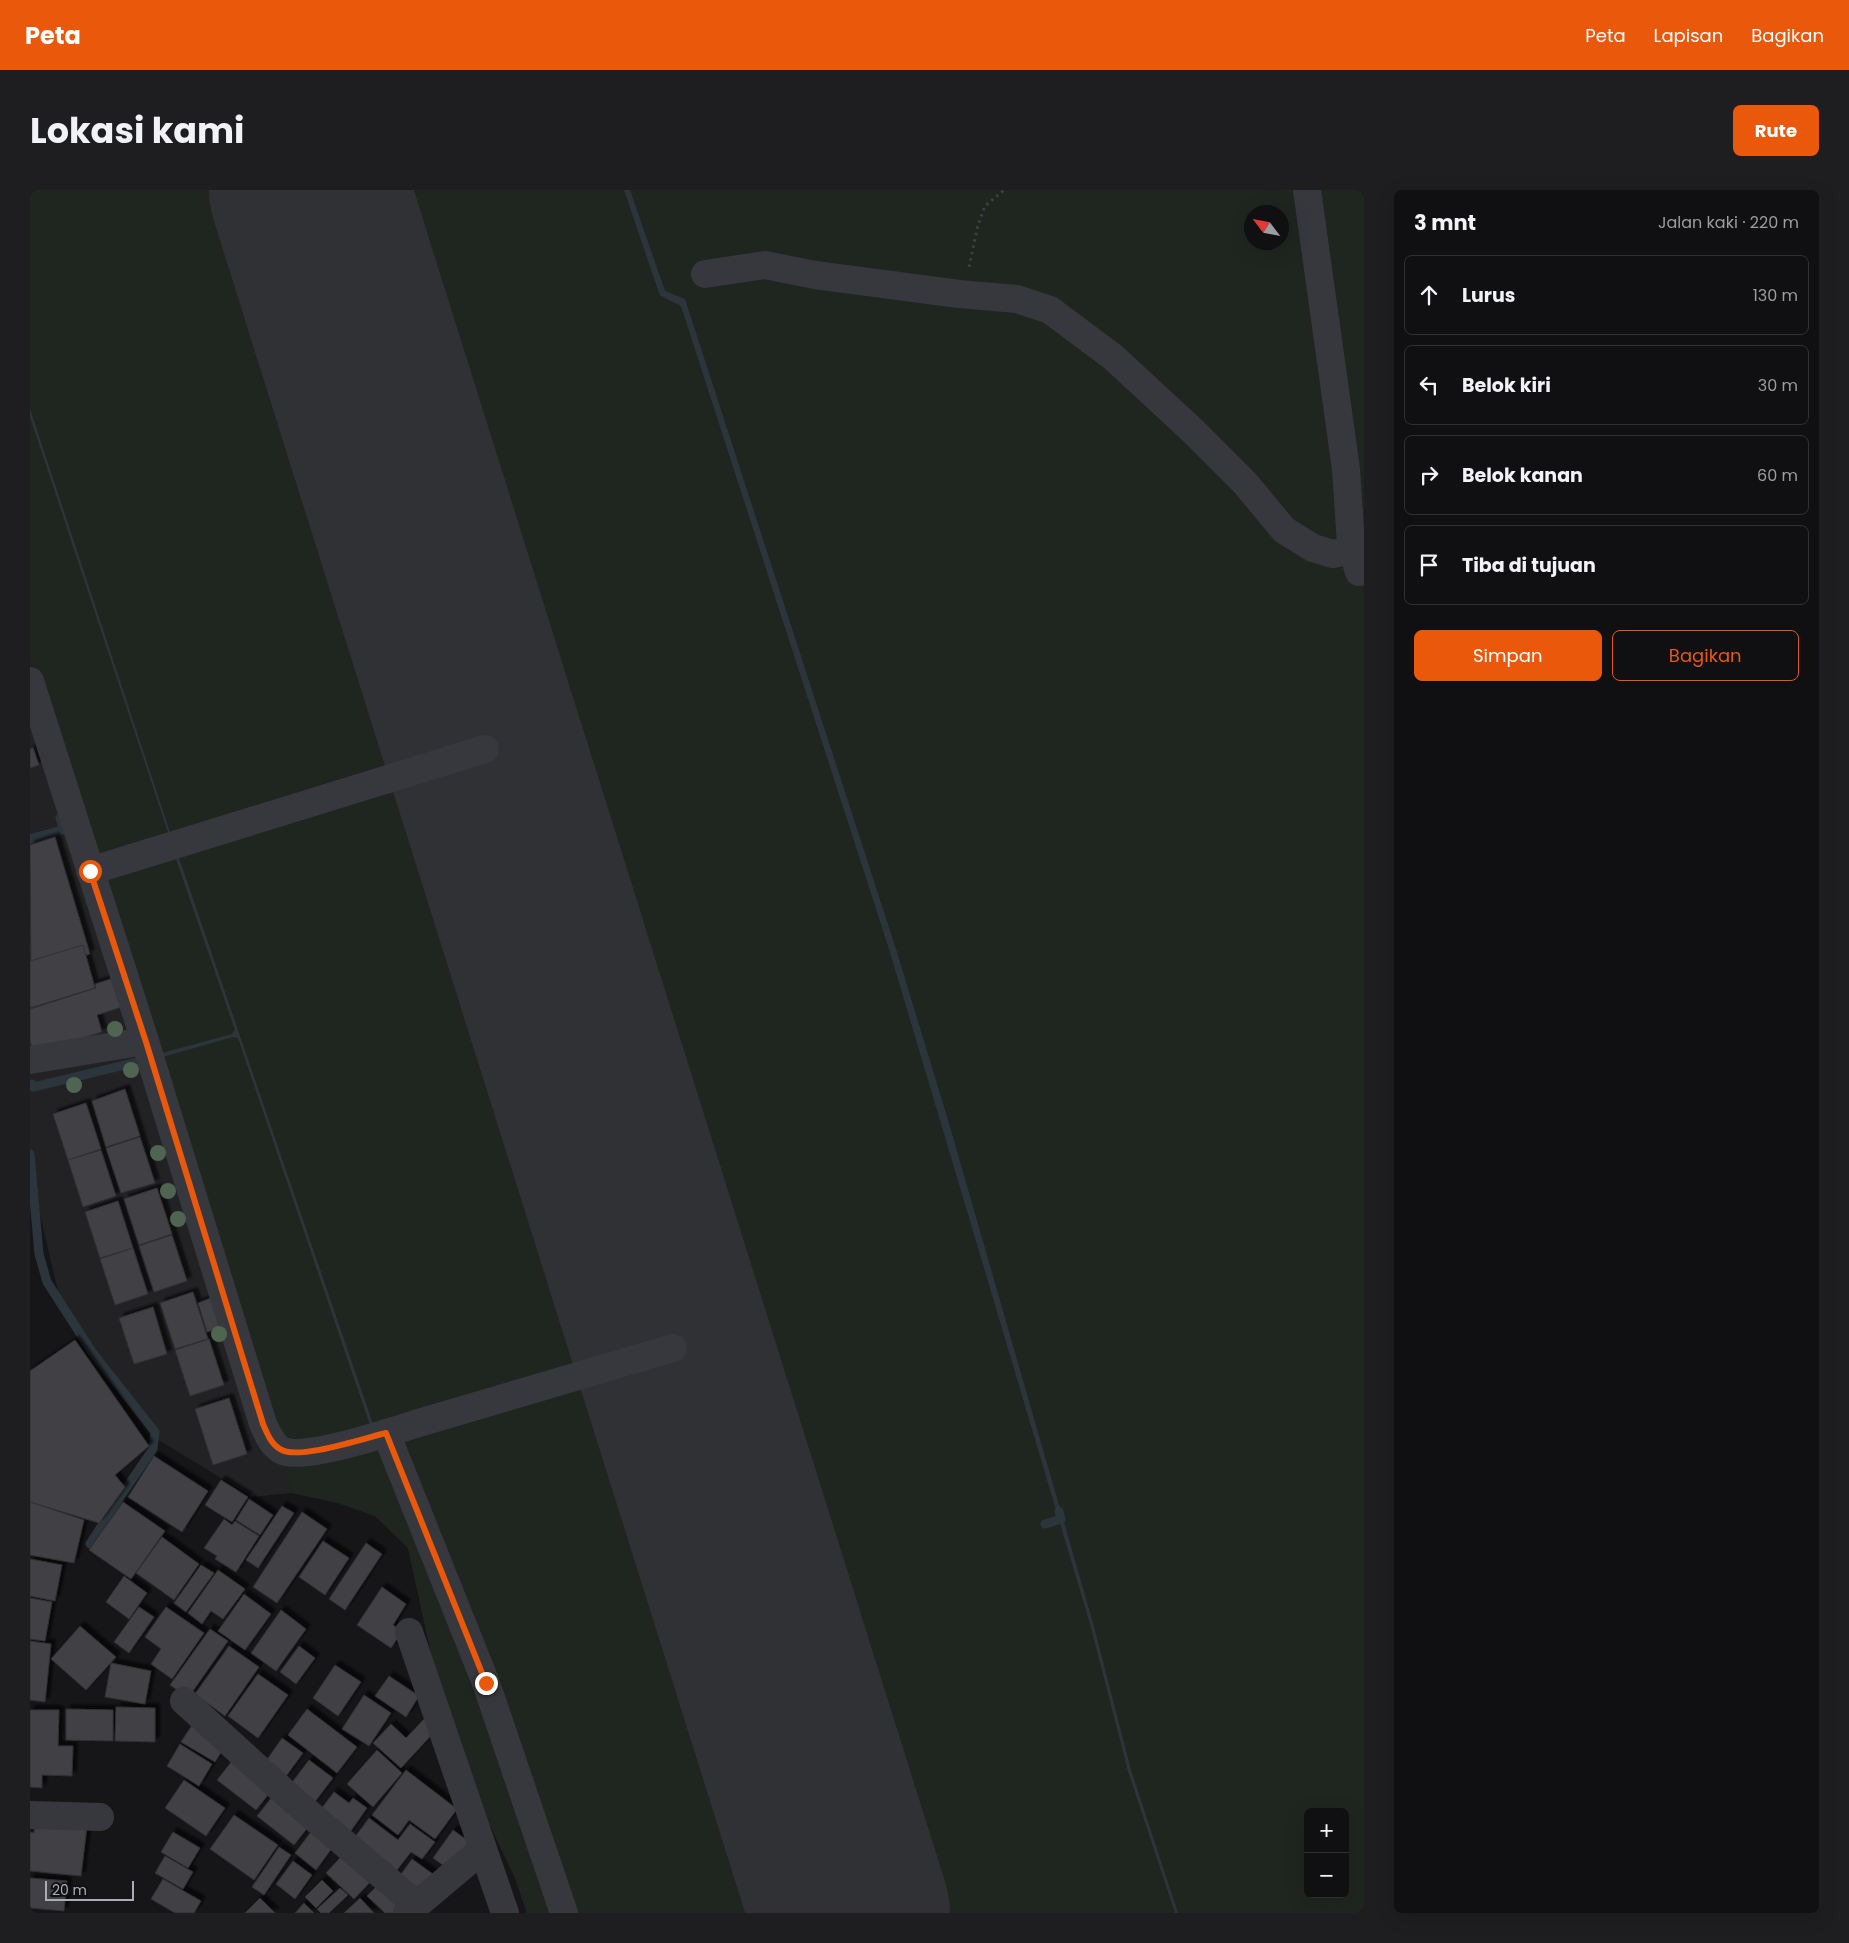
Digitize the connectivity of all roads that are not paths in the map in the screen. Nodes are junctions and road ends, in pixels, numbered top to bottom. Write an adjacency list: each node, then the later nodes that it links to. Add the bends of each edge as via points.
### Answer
1 (1307, 190): 3 (street)
2 (705, 274): 3 (street, via 765,265 815,276 1017,299 1050,310 1113,357 1193,430 1246,483 1284,530 1313,548)
3 (1359, 561)
4 (30, 681): 6 (street)
5 (485, 749): 6 (street)
6 (90, 871): 7 (street)
7 (146, 1042): 8 (street); 10 (street, via 270,1439 280,1450 299,1453)
8 (30, 1060)
9 (673, 1348): 10 (street)
10 (386, 1433): 18 (street, via 486,1683)
11 (410, 1632): 15 (street)
12 (184, 1701): 16 (street)
13 (30, 1815): 14 (street)
14 (100, 1817)
15 (483, 1849): 16 (street); 17 (street)
16 (412, 1909)
17 (505, 1913)
18 (564, 1913)

